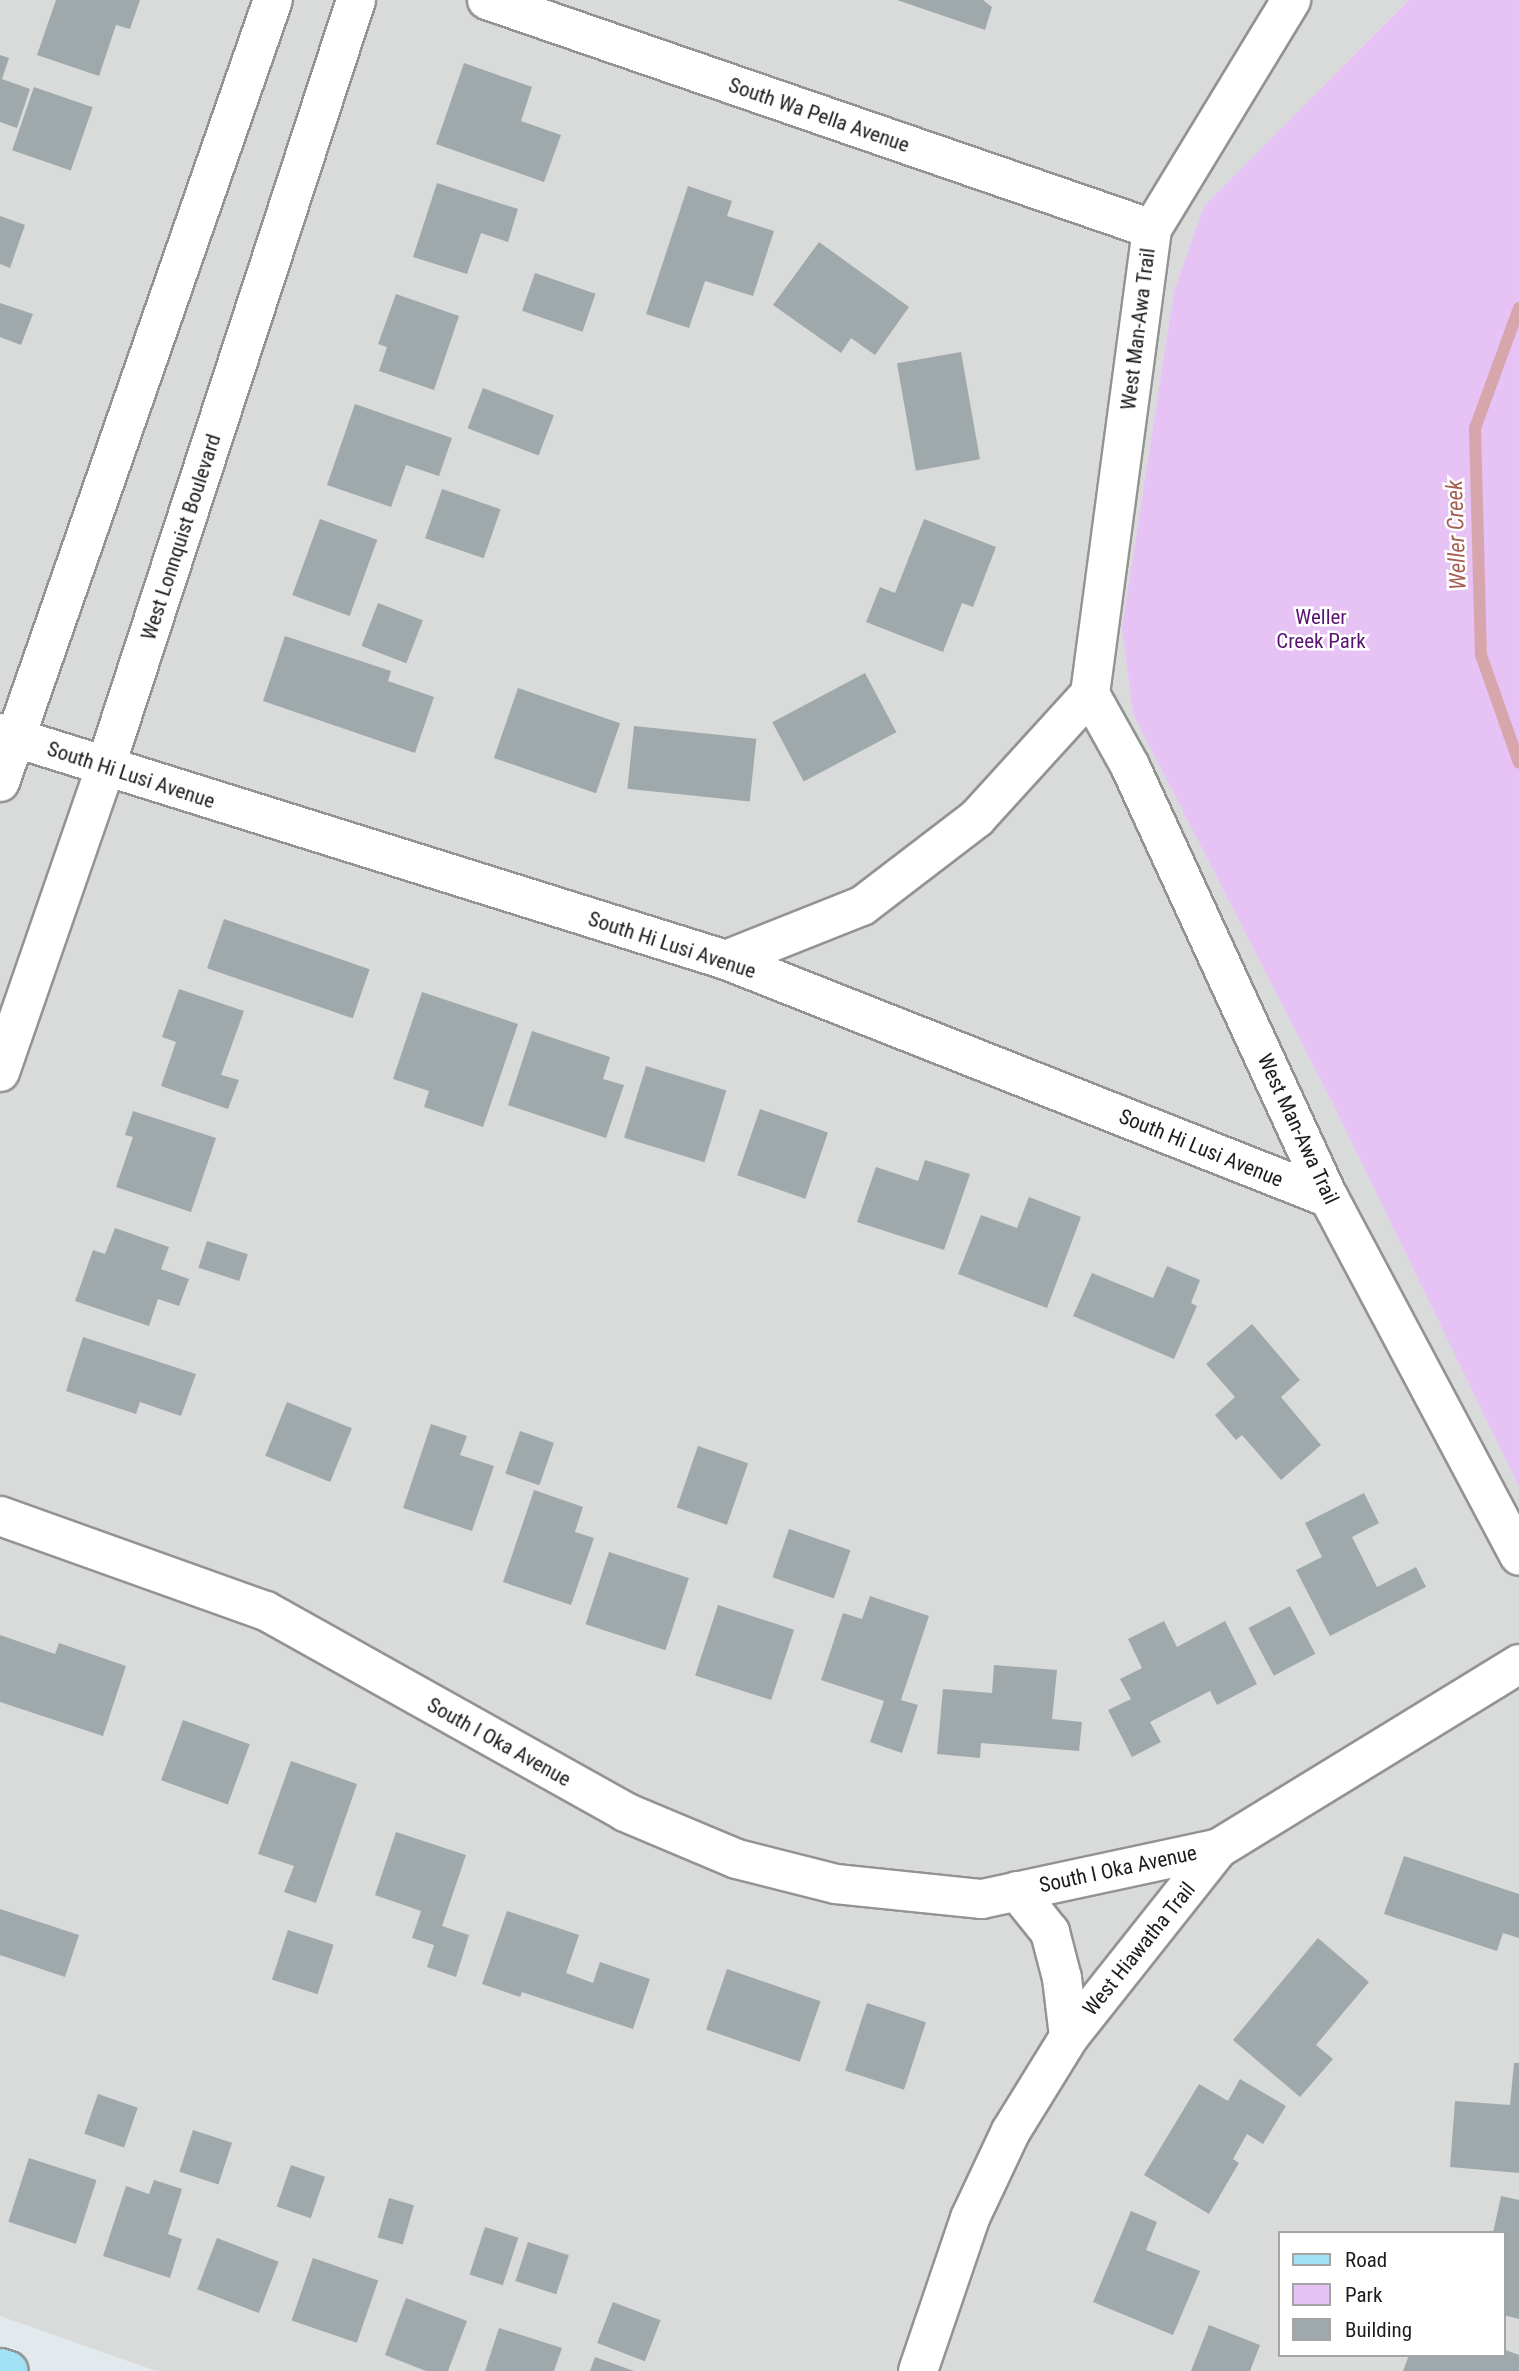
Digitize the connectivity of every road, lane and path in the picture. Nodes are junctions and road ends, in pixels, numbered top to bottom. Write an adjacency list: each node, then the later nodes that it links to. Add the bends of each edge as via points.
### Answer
1 (273, 0): 7 (street)
2 (356, 0): 8 (street, West Lonnquist Boulevard)
3 (487, 0): 5 (street, South Wa Pella Avenue)
4 (1291, 0): 5 (street, West Man-Awa Trail)
5 (1152, 229): 6 (street, West Man-Awa Trail)
6 (1090, 694): 10 (street, via 976,818 863,906); 12 (street, West Man-Awa Trail, via 1130,766)
7 (8, 735): 8 (street, South Hi Lusi Avenue); 9 (street)
8 (105, 768): 10 (street, South Hi Lusi Avenue); 11 (street, West Lonnquist Boulevard)
9 (0, 782)
10 (726, 960): 12 (street, South Hi Lusi Avenue)
11 (0, 1072)
12 (1329, 1198): 14 (street, West Man-Awa Trail)
13 (0, 1516): 17 (street, South I Oka Avenue, via 266,1611 625,1812 737,1859 836,1884 982,1899)
14 (1519, 1556)
15 (1519, 1664): 16 (street, West Hiawatha Trail)
16 (1219, 1848): 17 (street, South I Oka Avenue); 18 (street, West Hiawatha Trail)
17 (1017, 1891): 18 (street, South I Oka Avenue, via 1050,1932 1062,1978)
18 (1069, 2037): 21 (street, West Hiawatha Trail, via 1011,2132 970,2218)
19 (0, 2368): 20 (main road)
20 (9, 2371)
21 (918, 2371)

